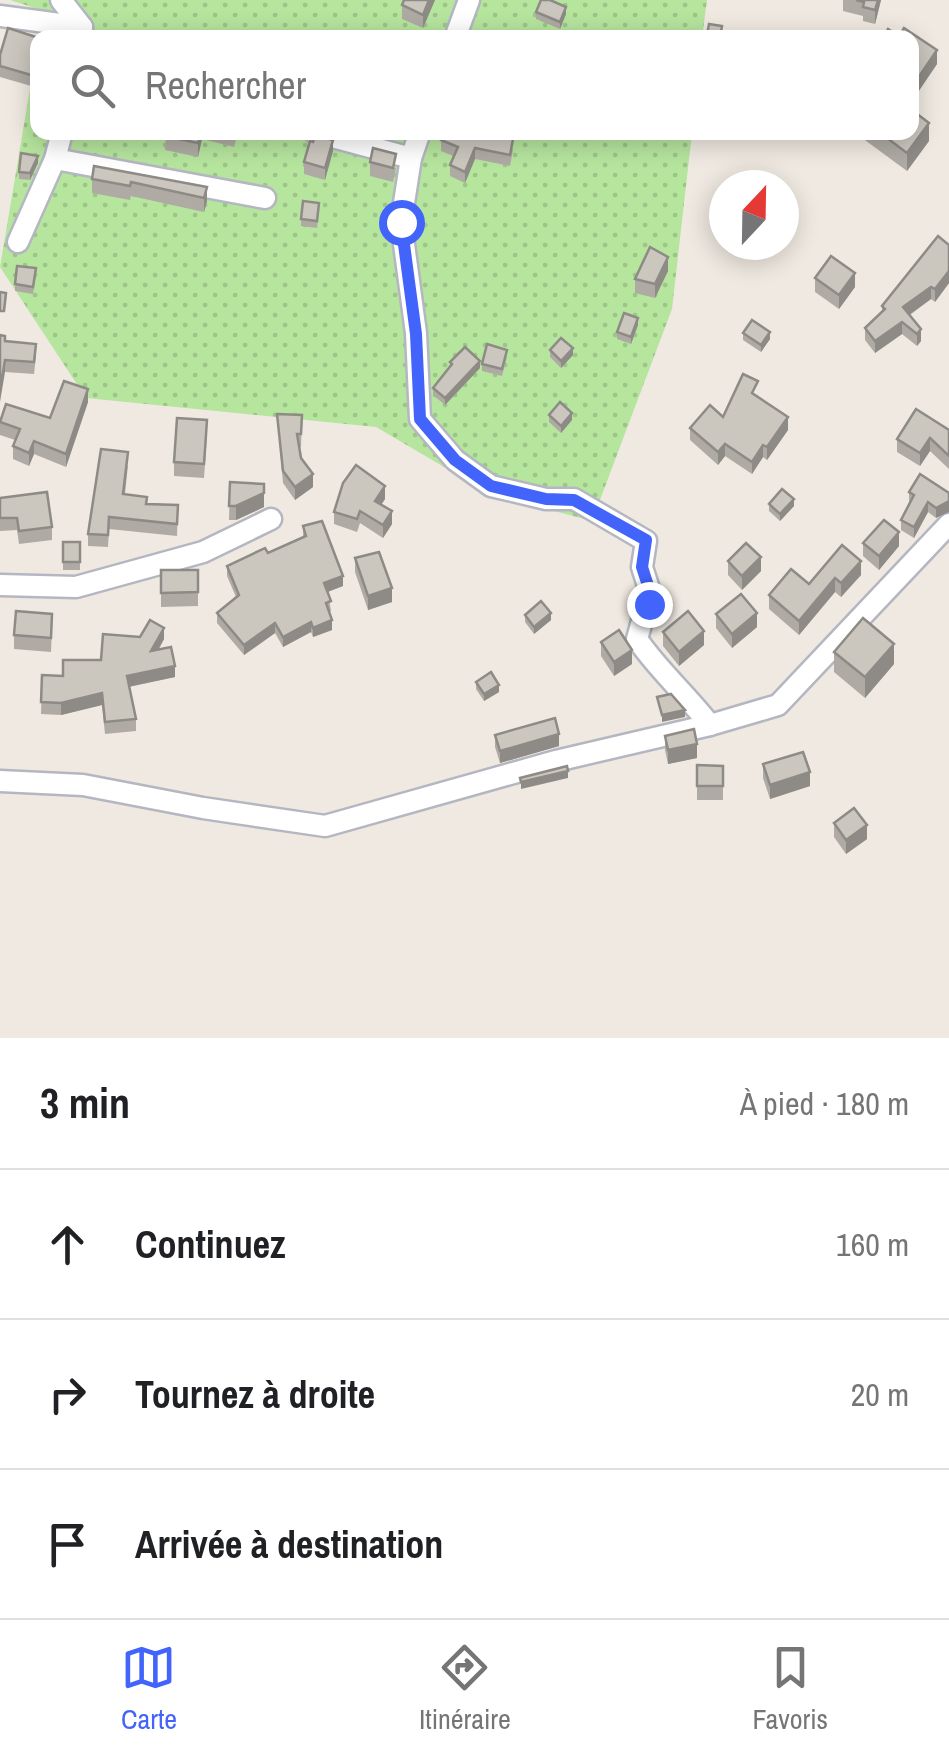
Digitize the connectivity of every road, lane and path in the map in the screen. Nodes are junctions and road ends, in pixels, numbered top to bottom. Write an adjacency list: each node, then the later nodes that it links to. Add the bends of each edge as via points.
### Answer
1 (61, 0): 5 (street)
2 (469, 0): 6 (street)
3 (0, 16): 4 (street)
4 (71, 30)
5 (80, 30)
6 (458, 30)
7 (60, 140): 11 (street)
8 (344, 140): 10 (street)
9 (417, 140): 10 (street)
10 (411, 158): 17 (street, via 401,222 420,419 455,460 491,486 574,500 646,540 642,567 650,592 637,639)
11 (56, 159): 12 (street); 13 (street)
12 (265, 198)
13 (18, 242)
14 (271, 519): 16 (street, via 203,552 76,587)
15 (949, 524): 17 (street, via 778,706)
16 (0, 585)
17 (710, 725): 18 (street, via 325,826 84,786)
18 (0, 781)

